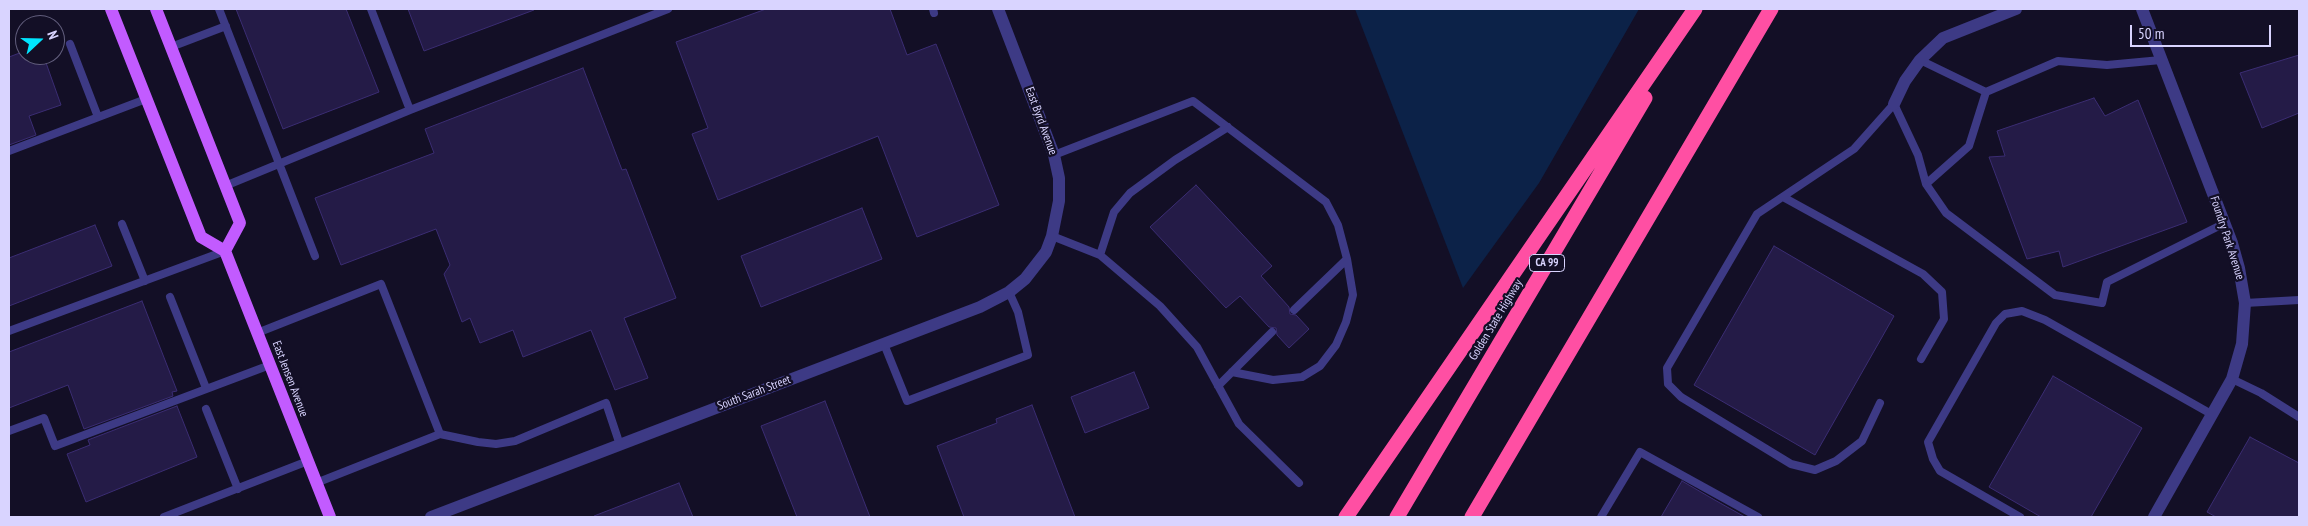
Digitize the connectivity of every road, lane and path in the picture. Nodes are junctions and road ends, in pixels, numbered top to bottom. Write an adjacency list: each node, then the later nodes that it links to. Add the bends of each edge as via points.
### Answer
1 (111, 9): 17 (main road)
2 (156, 9): 13 (main road)
3 (219, 9): 11 (lane)
4 (370, 9): 19 (lane)
5 (668, 9): 19 (lane)
6 (998, 9): 23 (street, East Byrd Avenue)
7 (1696, 9): 65 (highway); 66 (highway, Golden State Highway / CA 99)
8 (1771, 9): 67 (highway)
9 (2016, 9): 14 (street, via 1943,38)
10 (2142, 9): 15 (street, Foundry Park Avenue)
11 (226, 26): 13 (lane); 24 (lane)
12 (70, 44): 20 (lane)
13 (171, 47): 26 (main road)
14 (1920, 60): 16 (lane); 18 (street)
15 (2161, 60): 16 (lane, via 2108,65 2058,61); 28 (street, Foundry Park Avenue)
16 (1986, 92): 25 (lane, via 1969,146)
17 (146, 99): 20 (lane); 31 (main road, via 201,237)
18 (1894, 104): 25 (lane, via 1918,156); 27 (lane, via 1854,149)
19 (410, 110): 24 (lane)
20 (98, 117): 22 (lane)
21 (1228, 127): 23 (lane, via 1193,101); 32 (lane, via 1174,160 1130,193 1114,212); 34 (lane, via 1326,202 1338,225)
22 (9, 151)
23 (1054, 155): 30 (street, East Byrd Avenue, via 1059,201)
24 (280, 165): 26 (lane); 33 (lane)
25 (1926, 184): 28 (lane, via 1946,213 2055,295 2102,302 2107,282)
26 (225, 186): 31 (main road, via 240,223)
27 (1783, 197): 45 (lane, via 1923,274 1942,292 1944,320); 51 (lane, via 1757,214 1667,368 1668,384 1680,397 1791,464 1815,470 1836,461 1862,441)
28 (2224, 222): 39 (street, Foundry Park Avenue, via 2239,268)
29 (122, 224): 35 (lane)
30 (1052, 236): 32 (lane); 36 (street, South Sarah Street, via 1036,266)
31 (225, 251): 35 (lane); 42 (main road, East Jensen Avenue)
32 (1100, 254): 49 (lane, via 1173,320 1197,347)
33 (315, 256)
34 (1347, 259): 40 (lane); 47 (lane, via 1353,296 1336,345 1320,366 1302,377 1273,380)
35 (145, 281): 41 (lane)
36 (1009, 292): 44 (street, South Sarah Street, via 980,307); 44 (lane, via 1018,312 1028,355 907,401)
37 (170, 296): 50 (lane)
38 (2299, 300): 39 (lane)
39 (2245, 303): 48 (street, Foundry Park Avenue, via 2242,344)
40 (1294, 310)
41 (9, 331)
42 (257, 332): 46 (main road, East Jensen Avenue); 56 (lane, via 381,284)
43 (1272, 332): 47 (lane)
44 (884, 344): 57 (street, South Sarah Street)
45 (1922, 359)
46 (270, 365): 50 (lane); 58 (main road, East Jensen Avenue)
47 (1232, 372): 49 (lane)
48 (2232, 379): 53 (street, Foundry Park Avenue); 54 (lane, via 2262,393)
49 (1218, 386): 60 (lane, via 1239,424)
50 (206, 388): 55 (lane, via 55,446 44,418)
51 (1880, 403)
52 (206, 409): 61 (lane)
53 (2213, 415): 70 (lane, via 2045,320 2022,310 2005,314 1996,322 1928,442 1940,471); 71 (street, Foundry Park Avenue)
54 (2299, 417)
55 (9, 431)
56 (440, 434): 57 (lane, via 496,444 515,441 606,404); 59 (lane)
57 (620, 445): 64 (street, South Sarah Street)
58 (308, 461): 59 (main road, East Jensen Avenue); 61 (lane)
59 (316, 482): 63 (main road, East Jensen Avenue)
60 (1299, 483)
61 (238, 489): 62 (lane)
62 (164, 517)
63 (330, 517)
64 (431, 517)
65 (1346, 517)
66 (1397, 517)
67 (1472, 517)
68 (1602, 517): 69 (lane, via 1640,452)
69 (1758, 517)
70 (2020, 517)
71 (2154, 517)

